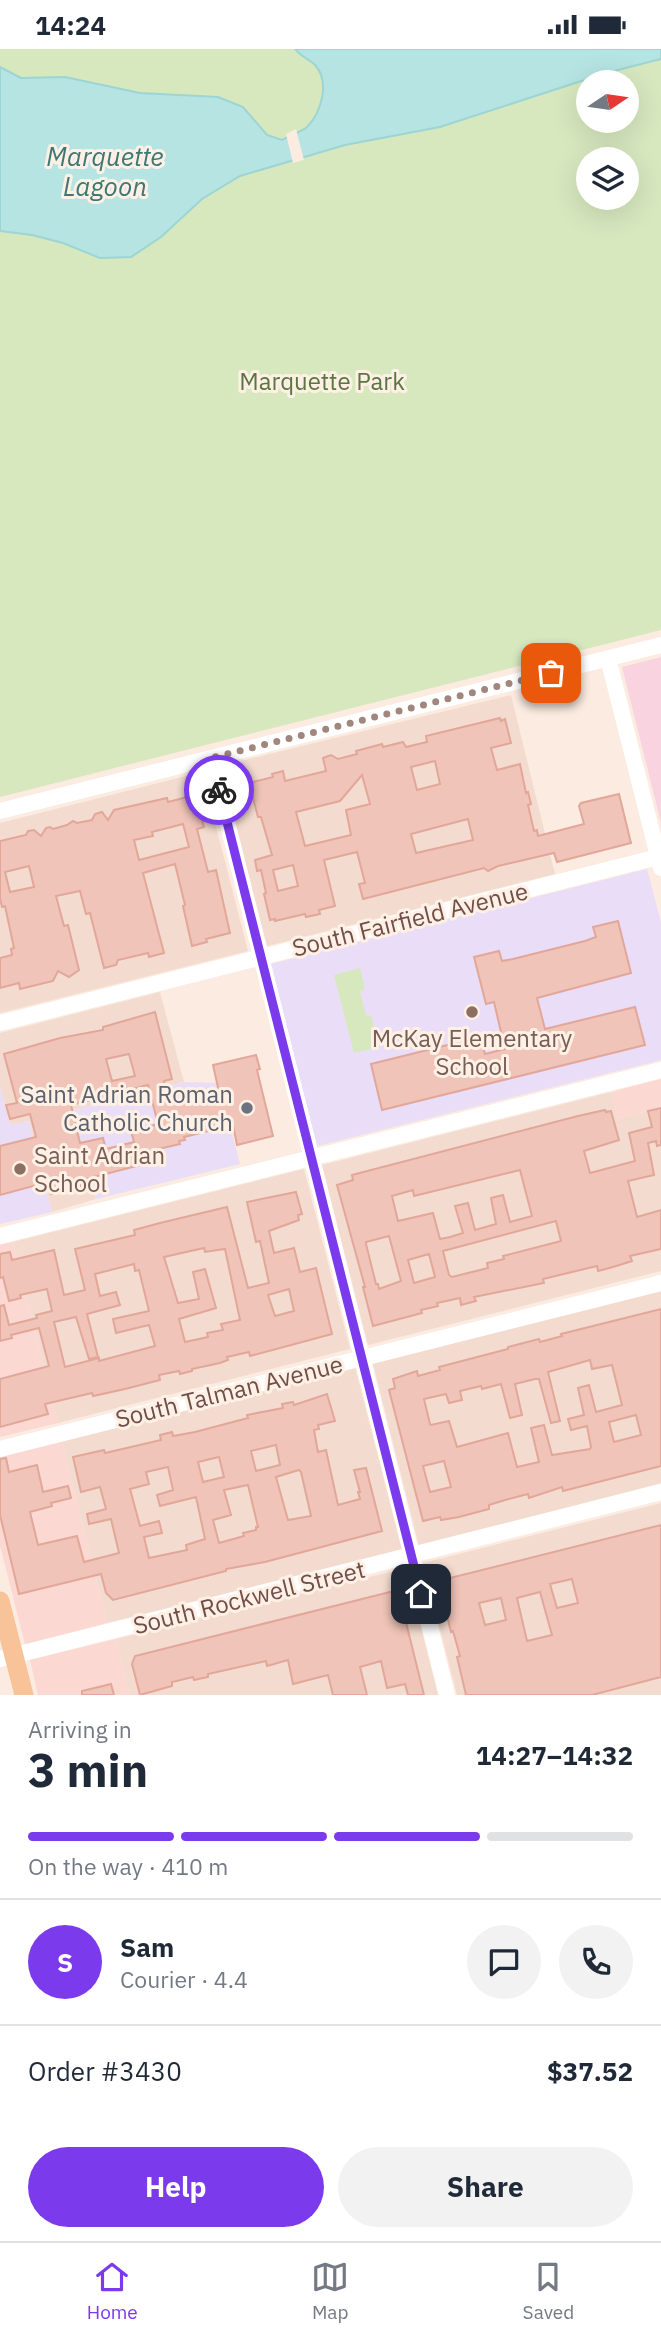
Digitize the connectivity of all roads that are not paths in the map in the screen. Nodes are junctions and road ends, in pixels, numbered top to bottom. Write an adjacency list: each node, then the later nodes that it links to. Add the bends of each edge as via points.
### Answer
1 (661, 645): 2 (street)
2 (608, 658): 3 (street); 5 (street)
3 (211, 758): 4 (street); 6 (street)
4 (0, 811)
5 (659, 863): 6 (street, South Fairfield Avenue)
6 (261, 957): 7 (street, South Fairfield Avenue); 9 (street)
7 (0, 1023)
8 (661, 1070): 9 (street)
9 (312, 1158): 10 (street); 12 (street)
10 (0, 1237)
11 (661, 1283): 12 (street, South Talman Avenue)
12 (362, 1358): 13 (street, South Talman Avenue); 15 (street)
13 (0, 1448)
14 (661, 1492): 15 (street, South Rockwell Street)
15 (412, 1556): 17 (street, South Rockwell Street); 19 (street)
16 (0, 1601): 17 (main road)
17 (7, 1658): 18 (main road)
18 (24, 1695)
19 (447, 1695)

